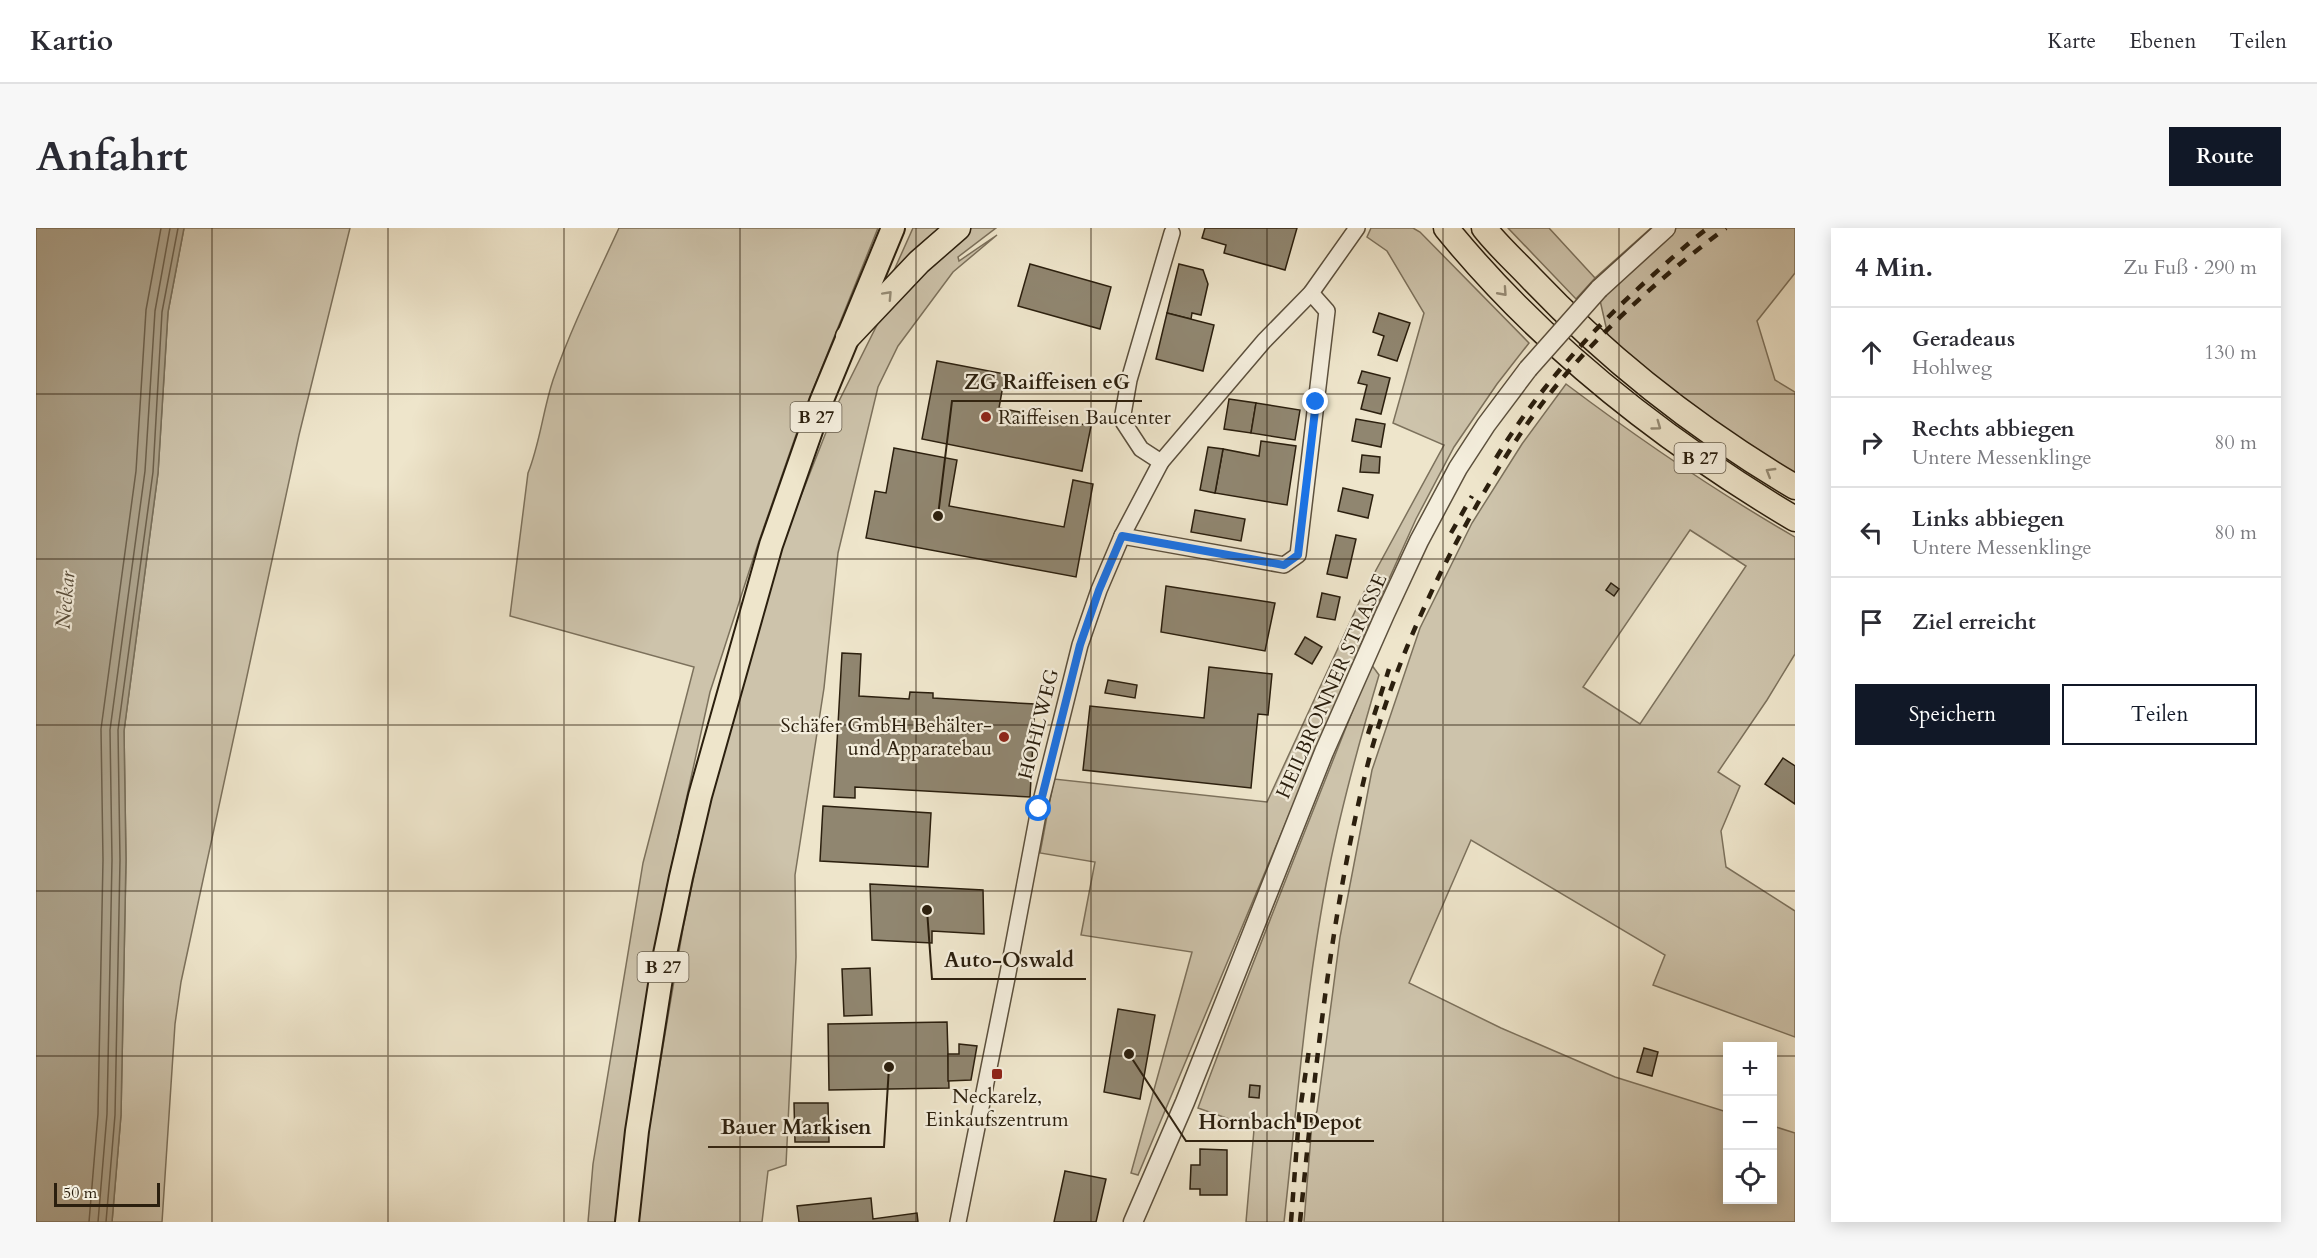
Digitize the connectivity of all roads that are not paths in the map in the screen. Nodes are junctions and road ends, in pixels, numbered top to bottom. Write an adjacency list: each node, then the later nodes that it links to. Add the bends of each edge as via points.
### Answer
1 (893, 228): 11 (main road, B 27)
2 (958, 228): 11 (highway, one-way to 2, via 919,262)
3 (1357, 228): 10 (street, HOHLWEG)
4 (1431, 228): 9 (highway)
5 (1446, 228): 9 (highway)
6 (1484, 228): 13 (highway, B 27, one-way to 6, via 1677,410 1604,350)
7 (1666, 228): 18 (street, HEILBRONNER STRASSE, bridge, via 1599,289 1528,369 1458,468 1419,541 1324,752)
8 (1172, 233): 12 (street, via 1129,380 1122,420 1141,449)
9 (1464, 249): 14 (highway, B 27, one-way to 14, via 1561,351 1609,392 1732,481)
10 (1311, 293): 12 (street, HOHLWEG, via 1264,341); 15 (street, via 1327,311 1298,555 1284,565)
11 (848, 337): 16 (main road, B 27, via 771,545 700,796 659,992)
12 (1161, 462): 15 (street, HOHLWEG)
13 (1795, 487)
14 (1795, 519)
15 (1122, 536): 17 (street, HOHLWEG, via 1080,645 1039,809)
16 (627, 1222)
17 (958, 1222)
18 (1133, 1222)

